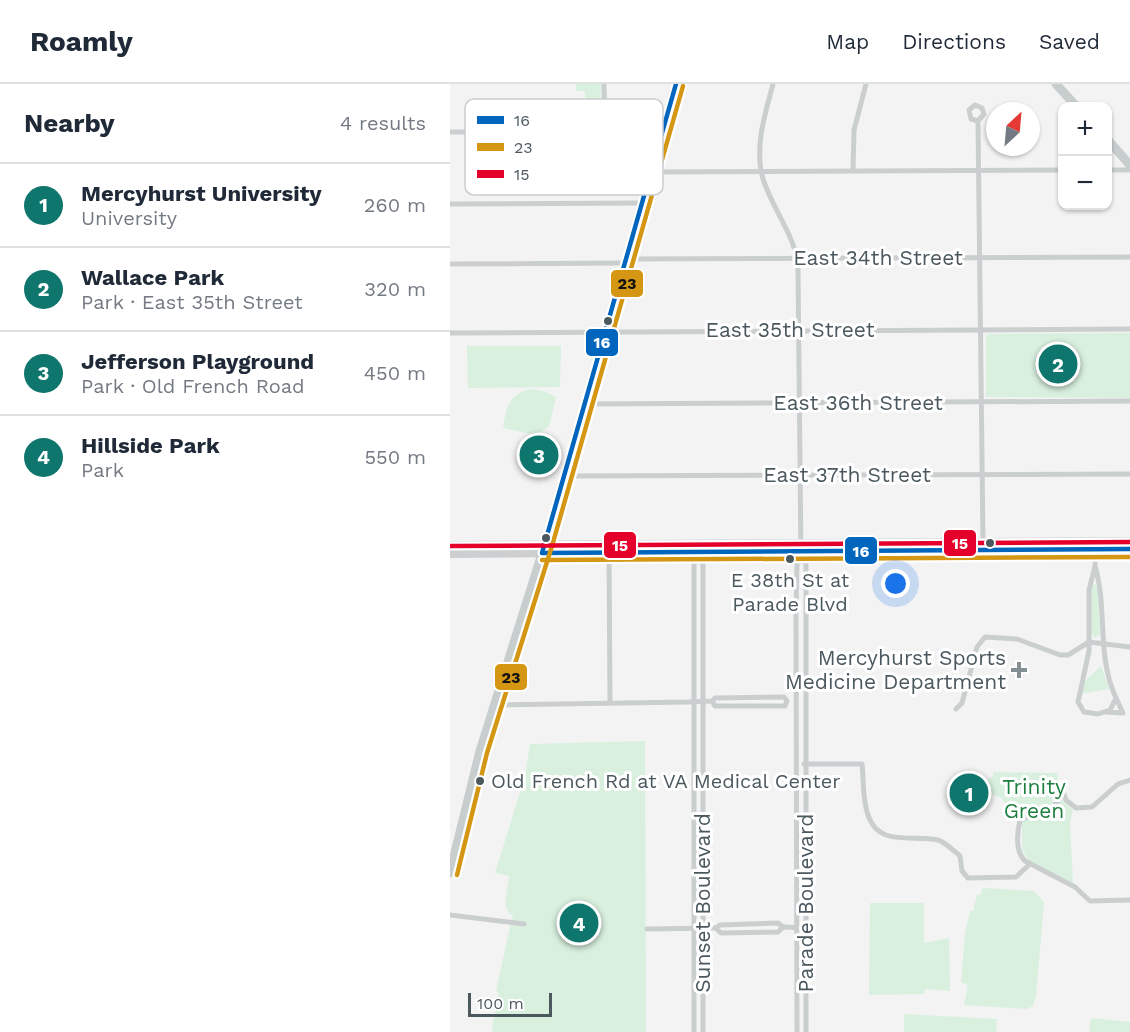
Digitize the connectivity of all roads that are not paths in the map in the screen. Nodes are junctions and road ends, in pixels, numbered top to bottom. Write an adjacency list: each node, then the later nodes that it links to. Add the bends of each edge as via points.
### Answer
1 (604, 84): 6 (street)
2 (676, 84): 11 (main road)
3 (773, 84): 17 (street, via 761,128)
4 (866, 84): 18 (street, via 854,130)
5 (1056, 84): 7 (main road)
6 (604, 99)
7 (1072, 102)
8 (978, 121): 19 (street)
9 (450, 132): 10 (street)
10 (465, 132)
11 (663, 132)
12 (1112, 145): 13 (main road)
13 (1130, 165)
14 (1058, 170): 19 (street)
15 (1112, 170): 16 (street)
16 (1130, 170)
17 (762, 171): 18 (street); 20 (street); 26 (street, via 797,249)
18 (853, 171): 19 (street)
19 (980, 171): 24 (street)
20 (663, 172)
21 (644, 195): 22 (main road)
22 (642, 203): 23 (street); 27 (main road)
23 (450, 204)
24 (982, 257): 25 (street, East 34th Street); 26 (street, East 34th Street); 29 (street)
25 (1130, 257)
26 (797, 258): 27 (street, East 34th Street); 31 (street)
27 (626, 261): 28 (street, East 34th Street); 32 (main road)
28 (450, 264)
29 (981, 329): 30 (street, East 35th Street); 31 (street, East 35th Street); 36 (street)
30 (1130, 329)
31 (798, 330): 32 (street, East 35th Street); 35 (street)
32 (606, 332): 33 (street, East 35th Street); 37 (main road)
33 (450, 333)
34 (1130, 401): 36 (street, East 36th Street)
35 (798, 403): 36 (street, East 36th Street); 37 (street, East 36th Street); 41 (street)
36 (982, 403): 39 (street)
37 (585, 404): 40 (main road)
38 (1130, 474): 39 (street, East 37th Street)
39 (982, 475): 41 (street, East 37th Street); 45 (street)
40 (564, 476): 41 (street, East 37th Street); 46 (main road)
41 (799, 476): 49 (street)
42 (1130, 541): 44 (main road)
43 (450, 545): 46 (main road)
44 (1096, 545): 45 (main road); 48 (main road); 52 (street)
45 (983, 546): 49 (main road)
46 (543, 548): 47 (main road); 51 (main road); 62 (main road)
47 (609, 548): 50 (main road); 61 (street)
48 (1130, 549)
49 (801, 551): 50 (main road); 59 (street, Parade Boulevard, via 797,563); 60 (street, Parade Boulevard, via 806,563)
50 (698, 552): 57 (street, Sunset Boulevard, via 694,563); 58 (street, Sunset Boulevard, via 703,563)
51 (450, 554)
52 (1095, 566): 53 (street, via 1089,590); 54 (street, via 1101,586)
53 (1089, 642): 54 (street); 63 (street, via 1068,655 1060,655 1017,639 985,637 977,647); 64 (street, via 1078,702 1084,712)
54 (1102, 643): 55 (street); 56 (street, via 1106,676)
55 (1130, 647)
56 (1116, 698): 64 (street); 64 (street, via 1123,713)
57 (694, 701): 58 (street); 61 (street); 73 (street, Sunset Boulevard)
58 (703, 701): 59 (street, via 712,701 715,706 785,706 787,701); 74 (street, Sunset Boulevard)
59 (796, 701): 60 (street); 65 (street, Parade Boulevard)
60 (806, 701): 66 (street, Parade Boulevard)
61 (610, 703): 62 (street)
62 (494, 705): 69 (main road)
63 (957, 709)
64 (1106, 712)
65 (796, 764): 66 (street); 75 (street, Parade Boulevard)
66 (806, 764): 68 (street, via 862,764 867,814 878,831 888,837 939,840 960,856 962,871 968,878 1016,877); 76 (street, Parade Boulevard)
67 (1130, 780): 68 (street, via 1118,784 1092,807 1076,808 1064,794 1053,807 1020,820 1018,851)
68 (1030, 864): 70 (street, via 1075,887 1090,901)
69 (450, 873)
70 (1130, 900)
71 (450, 915): 72 (street)
72 (524, 924)
73 (694, 928): 74 (street); 77 (street); 78 (street, Sunset Boulevard)
74 (703, 928): 75 (street, via 716,928 721,933); 79 (street, Sunset Boulevard)
75 (796, 928): 76 (street); 80 (street, Parade Boulevard)
76 (806, 928): 81 (street, Parade Boulevard)
77 (647, 929)
78 (694, 1032)
79 (703, 1032)
80 (797, 1032)
81 (806, 1032)

